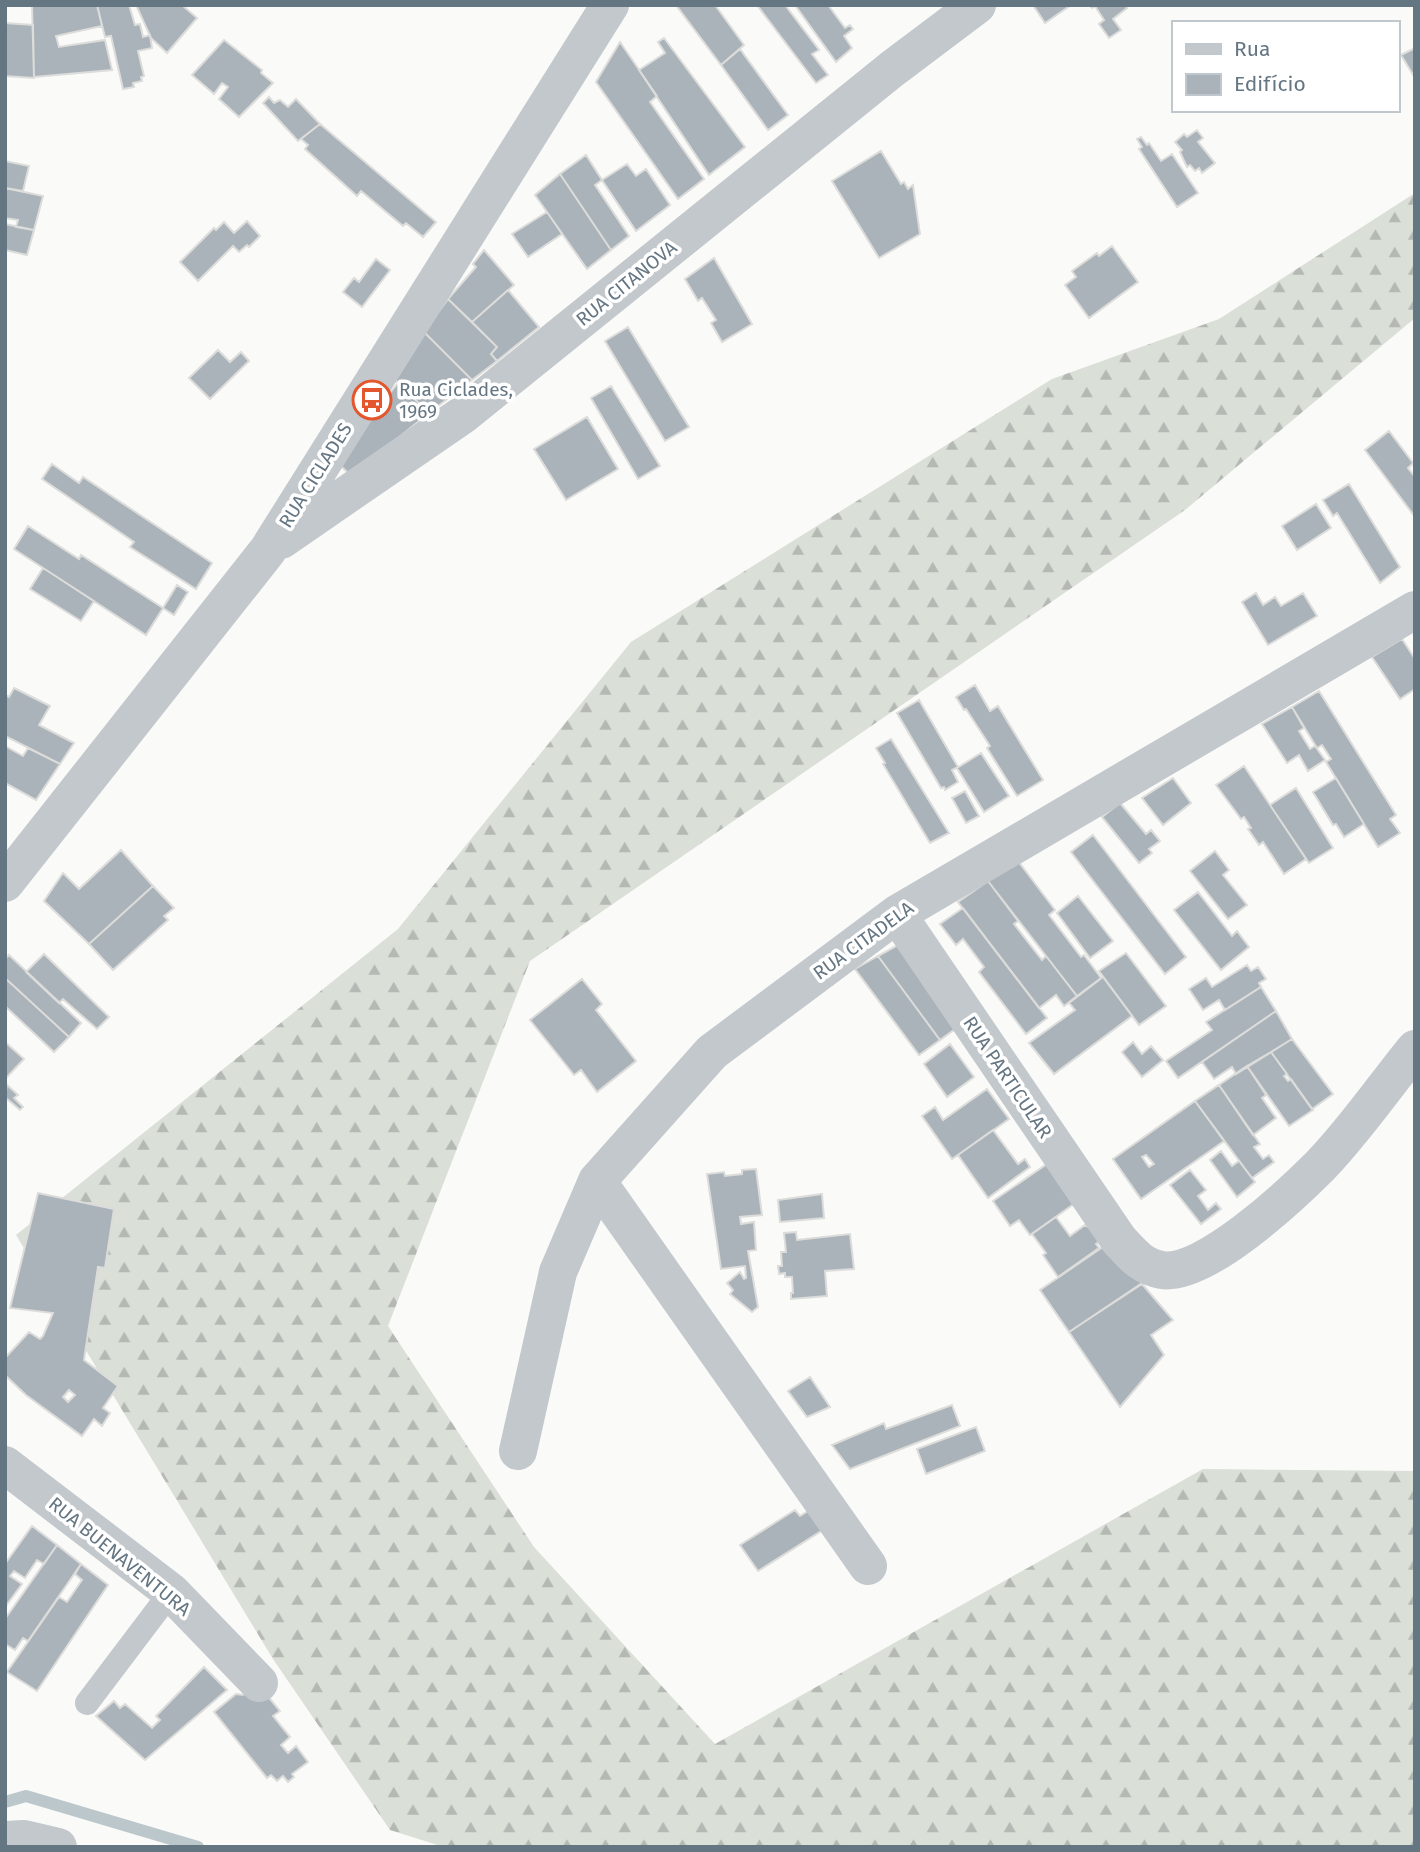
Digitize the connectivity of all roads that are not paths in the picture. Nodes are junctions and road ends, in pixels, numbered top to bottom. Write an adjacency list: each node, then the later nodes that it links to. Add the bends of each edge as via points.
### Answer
1 (610, 5): 3 (street, RUA CICLADES)
2 (977, 5): 3 (street, RUA CITANOVA, via 464,414)
3 (268, 550): 5 (street, RUA CICLADES)
4 (1415, 610): 6 (street, RUA CITADELA)
5 (5, 883)
6 (897, 914): 7 (street, RUA PARTICULAR, via 1119,1240 1140,1263 1164,1270 1184,1268 1217,1253 1273,1209 1320,1165); 8 (street, RUA CITADELA, via 712,1052)
7 (1415, 1049)
8 (597, 1181): 9 (street, RUA CITADELA, via 558,1272); 11 (street)
9 (518, 1451)
10 (5, 1465): 12 (street, RUA BUENAVENTURA)
11 (868, 1566)
12 (171, 1592): 13 (street, RUA BUENAVENTURA); 14 (lane)
13 (259, 1684)
14 (87, 1703)
15 (5, 1840): 16 (street)
16 (58, 1847)

